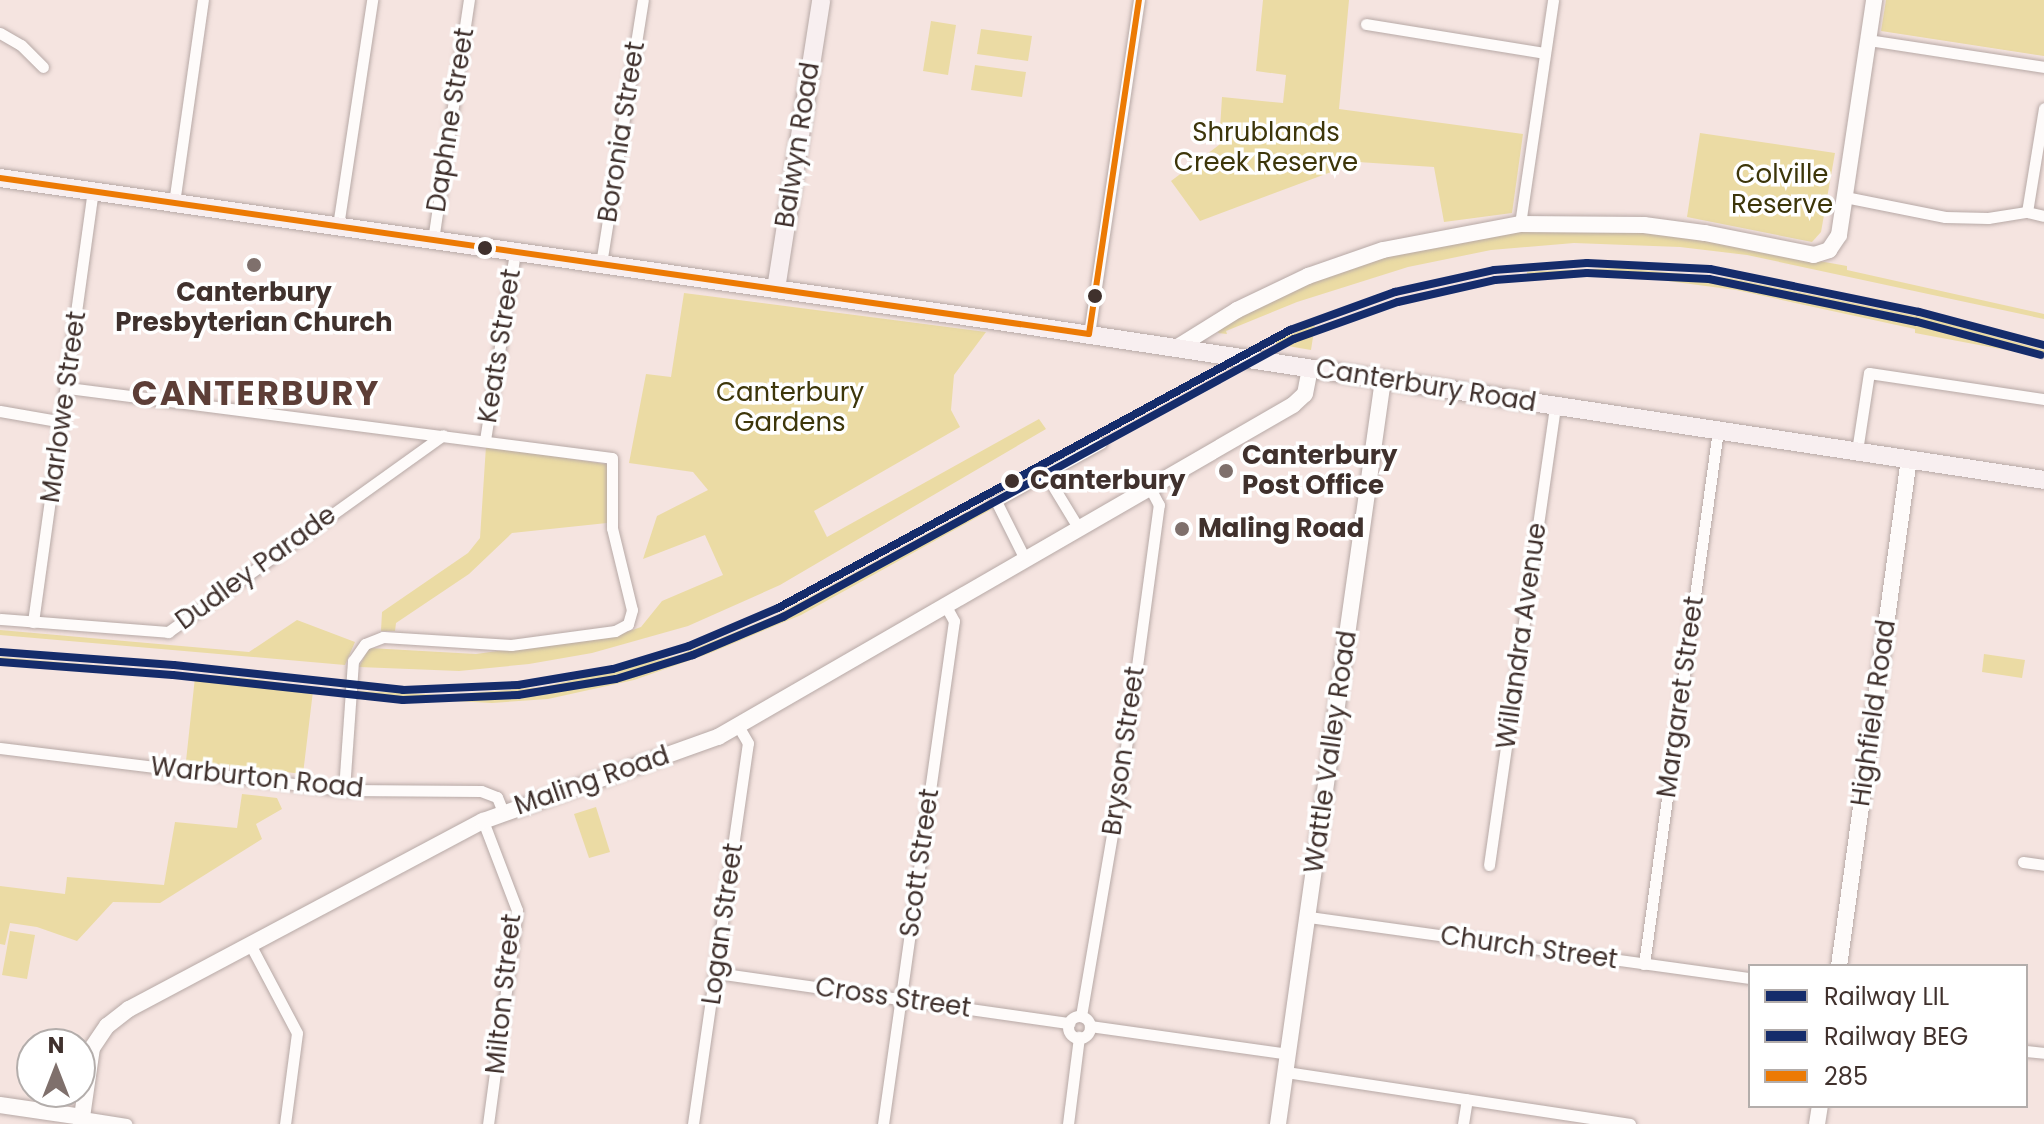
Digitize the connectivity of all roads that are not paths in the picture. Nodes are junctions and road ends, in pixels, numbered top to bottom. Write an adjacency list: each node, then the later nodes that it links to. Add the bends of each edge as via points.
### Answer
1 (203, 0): 19 (street)
2 (372, 0): 23 (street)
3 (469, 0): 24 (street, Daphne Street)
4 (643, 0): 26 (street, Boronia Street)
5 (821, 0): 27 (main road, Balwyn Road)
6 (1139, 0): 29 (street)
7 (1553, 0): 12 (street)
8 (1874, 0): 11 (street)
9 (1366, 24): 12 (street)
10 (0, 33): 13 (street)
11 (1868, 40): 14 (street); 18 (street)
12 (1545, 53): 22 (street)
13 (43, 67)
14 (2044, 67)
15 (2044, 108): 20 (street)
16 (0, 178): 17 (main road, Canterbury Road)
17 (93, 191): 19 (main road, Canterbury Road); 34 (street, Marlowe Street)
18 (1845, 197): 20 (street, via 1945,217); 22 (street, via 1839,235 1829,250 1814,255 1644,225)
19 (174, 203): 23 (main road, Canterbury Road)
20 (2027, 212): 21 (street)
21 (2044, 216)
22 (1520, 224): 28 (street, via 1383,250 1308,276)
23 (338, 226): 24 (main road, Canterbury Road)
24 (433, 240): 25 (main road, Canterbury Road)
25 (515, 252): 26 (main road, Canterbury Road); 41 (street, Keats Street)
26 (601, 264): 27 (main road, Canterbury Road)
27 (776, 289): 29 (main road, Canterbury Road)
28 (1218, 322): 30 (street); 31 (street, via 1212,336)
29 (1089, 334): 30 (main road, Canterbury Road)
30 (1176, 348): 31 (main road, Canterbury Road)
31 (1223, 355): 32 (main road, Canterbury Road)
32 (1310, 369): 33 (main road, Canterbury Road); 47 (street, Maling Road, via 1305,394 1293,405)
33 (1383, 380): 36 (main road, Canterbury Road); 61 (street, Wattle Valley Road)
34 (68, 388): 38 (street, Marlowe Street); 40 (street)
35 (2044, 399): 43 (street, via 1869,373)
36 (1555, 406): 39 (main road, Canterbury Road); 59 (street, Willandra Avenue)
37 (0, 411): 38 (street)
38 (63, 422): 52 (street, Marlowe Street)
39 (1718, 430): 43 (main road, Canterbury Road); 63 (street, Margaret Street)
40 (443, 435): 41 (street); 52 (street, Dudley Parade, via 168,632)
41 (485, 440): 55 (street, via 612,458 612,528 632,610 628,624 615,631 511,645 383,637 365,644 353,661)
42 (1101, 443): 45 (street)
43 (1857, 451): 44 (main road, Canterbury Road)
44 (1909, 459): 46 (main road, Canterbury Road); 64 (street, Highfield Road)
45 (1045, 473): 48 (street); 49 (street, via 996,501)
46 (2044, 480)
47 (1150, 488): 48 (street, Maling Road); 68 (street, Bryson Street, via 1159,505)
48 (1079, 529): 49 (street, Maling Road)
49 (1025, 559): 50 (street, Maling Road)
50 (945, 605): 53 (street, Maling Road); 67 (street, Scott Street, via 954,621)
51 (0, 619): 52 (street, Dudley Parade)
52 (33, 622)
53 (738, 726): 56 (street, Maling Road); 65 (street, Logan Street, via 748,743)
54 (0, 748): 55 (street, Warburton Road)
55 (344, 790): 56 (street, Warburton Road, via 481,791 497,797)
56 (503, 812): 57 (street, Maling Road)
57 (483, 821): 62 (street, Maling Road); 78 (street, Milton Street, via 517,910)
58 (2023, 862): 60 (street)
59 (1489, 865)
60 (2044, 865)
61 (1309, 917): 63 (street, Church Street); 71 (street, Wattle Valley Road)
62 (251, 946): 75 (street, Maling Road, via 129,1009 107,1026 92,1048); 77 (street, via 297,1033)
63 (1644, 964): 66 (street, Church Street)
64 (1839, 964)
65 (717, 973): 67 (street, Cross Street); 79 (street, Logan Street)
66 (1748, 978)
67 (901, 1000): 69 (street, Cross Street); 80 (street, Scott Street)
68 (1086, 1021): 69 (street, via 1074,1017); 70 (street, via 1087,1034); 71 (street)
69 (1069, 1023): 70 (street, via 1069,1031)
70 (1079, 1037): 81 (street)
71 (1288, 1054): 72 (street, Wattle Valley Road)
72 (1286, 1072): 73 (street); 82 (street, Wattle Valley Road)
73 (1467, 1099): 83 (street); 84 (street)
74 (0, 1105): 75 (street)
75 (82, 1121): 76 (street)
76 (126, 1124)
77 (285, 1124)
78 (488, 1124)
79 (693, 1124)
80 (883, 1124)
81 (1068, 1124)
82 (1278, 1124)
83 (1463, 1124)
84 (1630, 1124)

